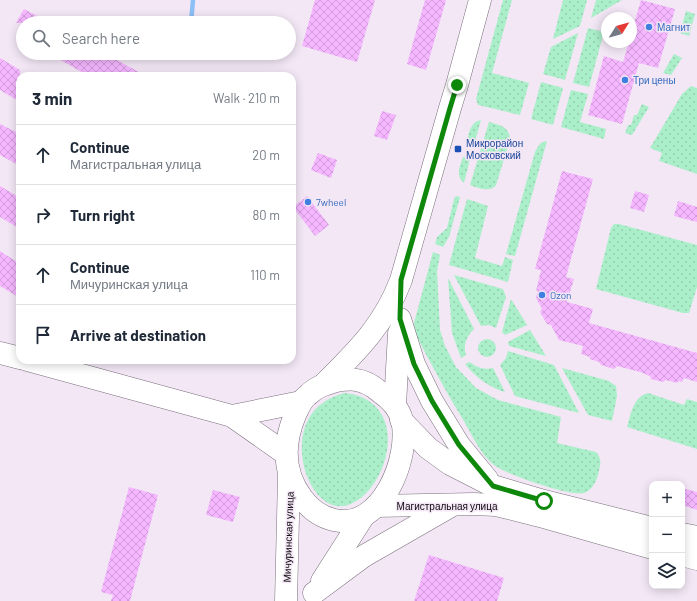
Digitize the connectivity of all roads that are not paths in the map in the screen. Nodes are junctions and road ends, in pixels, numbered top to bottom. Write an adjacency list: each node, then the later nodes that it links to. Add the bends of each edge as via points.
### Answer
1 (480, 0): 2 (main road)
2 (401, 280): 3 (main road); 7 (main road, via 394,299 378,325 354,355)
3 (400, 319): 9 (main road); 12 (main road, via 414,364 432,401 459,445)
4 (0, 353): 5 (main road)
5 (16, 357)
6 (42, 364): 10 (main road)
7 (324, 384): 8 (main road); 9 (main road, via 356,380 373,386 385,395)
8 (301, 402): 10 (main road); 11 (main road, via 289,430)
9 (398, 412): 12 (main road, Магистральная улица, via 428,448 450,464); 15 (main road, via 404,439 402,456 386,493)
10 (232, 416): 11 (main road)
11 (288, 464): 15 (main road, via 296,490 306,505 318,514 327,519 350,521); 23 (main road, Мичуринская улица)
12 (493, 486): 14 (main road, Магистральная улица)
13 (452, 505): 14 (main road, Магистральная улица); 15 (main road, Магистральная улица); 22 (main road, via 364,556)
14 (542, 509): 16 (main road, Магистральная улица); 19 (main road)
15 (369, 511): 22 (main road)
16 (649, 527)
17 (685, 535): 18 (main road)
18 (697, 537)
19 (649, 547)
20 (685, 556): 21 (main road)
21 (697, 559)
22 (312, 597)
23 (286, 601)

